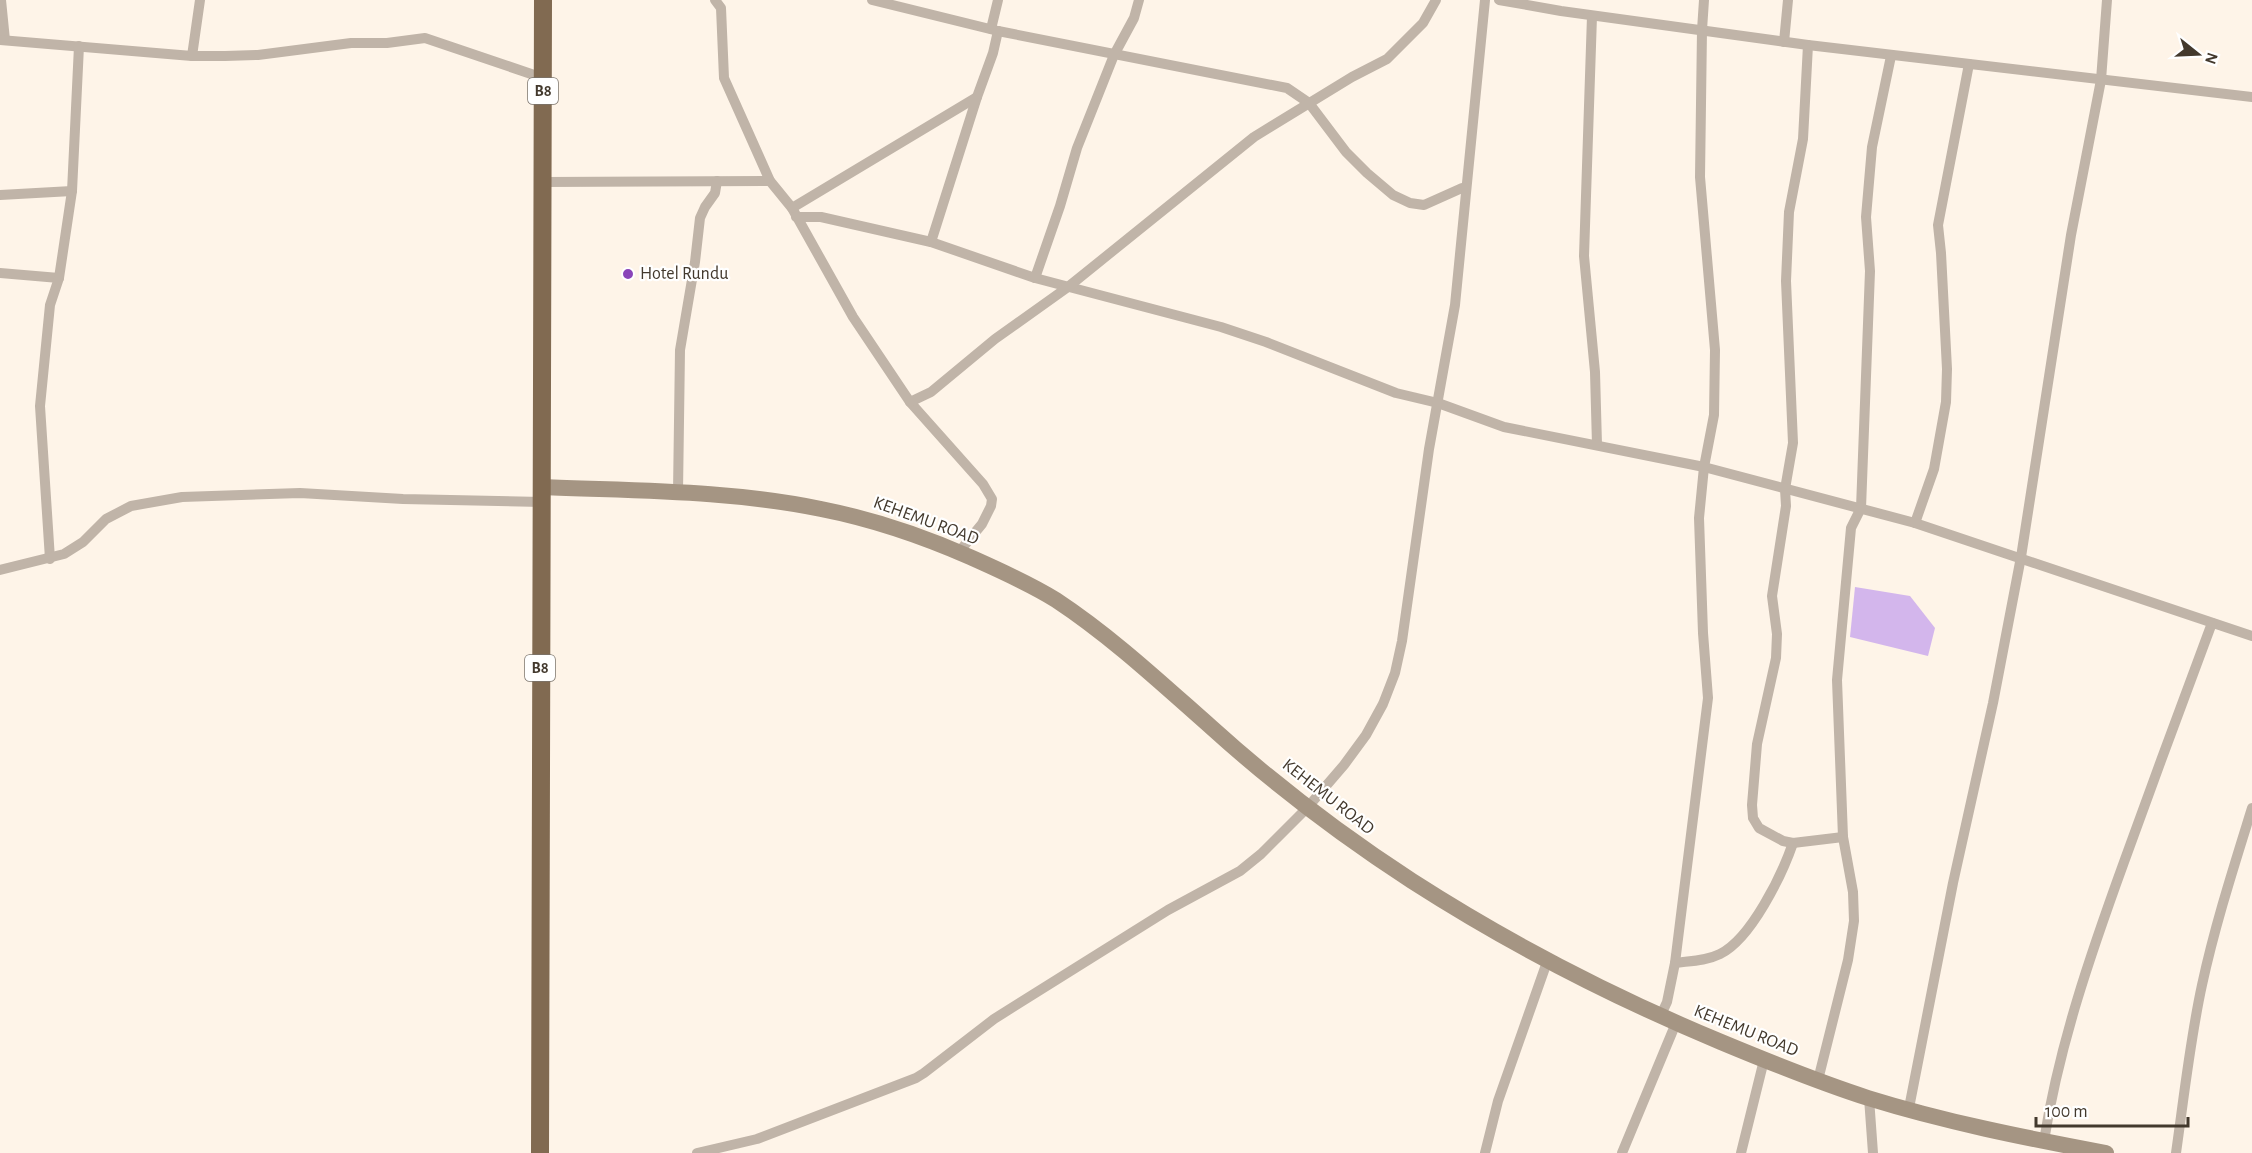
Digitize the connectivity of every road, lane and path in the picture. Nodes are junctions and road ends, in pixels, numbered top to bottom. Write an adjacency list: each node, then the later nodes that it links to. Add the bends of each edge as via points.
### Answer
1 (1, 0): 17 (street)
2 (200, 0): 22 (street)
3 (543, 0): 25 (highway, B8)
4 (715, 0): 31 (street, via 721,8 724,78)
5 (872, 0): 15 (street)
6 (998, 0): 15 (street)
7 (1139, 0): 21 (street)
8 (1436, 0): 29 (street, via 1423,23 1400,49)
9 (1485, 0): 33 (street)
10 (1499, 0): 14 (street)
11 (1704, 0): 16 (street)
12 (1788, 0): 18 (street)
13 (2107, 0): 26 (street)
14 (1592, 16): 16 (street); 44 (street, via 1584,256 1595,372)
15 (994, 30): 21 (street); 27 (street, via 993,52)
16 (1702, 30): 18 (street); 45 (street, via 1700,177 1715,350 1714,415)
17 (2, 40): 20 (street)
18 (1784, 42): 19 (street)
19 (1808, 45): 23 (street); 46 (street, via 1803,139 1789,212 1786,290 1793,443)
20 (79, 46): 22 (street); 34 (street)
21 (1114, 55): 29 (street, via 1274,84); 40 (street, via 1077,148)
22 (192, 56): 25 (street, via 258,55 425,38)
23 (1891, 56): 24 (street); 49 (street, via 1872,147 1866,217 1870,271)
24 (1969, 64): 26 (street); 50 (street, via 1938,225 1946,402 1934,469)
25 (543, 78): 32 (highway, B8)
26 (2101, 80): 28 (street); 52 (street)
27 (976, 96): 36 (street); 37 (street)
28 (2252, 97)
29 (1309, 103): 33 (street, via 1346,152 1402,200 1424,205); 41 (street, via 1254,137)
30 (717, 181): 31 (street); 32 (street); 47 (street, via 715,193 700,218 680,350)
31 (770, 181): 36 (street)
32 (544, 182): 48 (highway, B8)
33 (1466, 188): 43 (street, via 1455,305)
34 (72, 191): 35 (street); 39 (street)
35 (0, 195)
36 (794, 213): 37 (street); 42 (street, via 853,317)
37 (932, 242): 40 (street)
38 (0, 273): 39 (street)
39 (58, 278): 53 (street, via 50,305 40,406)
40 (1035, 278): 41 (street)
41 (1068, 287): 42 (street, via 995,339 931,392); 43 (street, via 1221,327 1396,393)
42 (910, 402): 51 (street, via 983,484 992,500 982,524)
43 (1438, 403): 44 (street, via 1504,427); 57 (street, via 1395,673 1366,735)
44 (1597, 446): 45 (street)
45 (1704, 467): 46 (street); 62 (street, via 1699,519 1708,698)
46 (1785, 489): 49 (street); 60 (street, via 1786,506 1772,596 1776,658 1757,744 1752,805 1759,828)
47 (678, 492): 48 (street, KEHEMU ROAD); 51 (street, KEHEMU ROAD, via 820,508 910,533)
48 (542, 495): 53 (street, via 403,499 300,493 182,497 131,506 106,519 83,542); 70 (highway, B8)
49 (1861, 508): 50 (street); 59 (street, via 1851,528 1837,680)
50 (1915, 523): 52 (street)
51 (959, 552): 57 (street, KEHEMU ROAD, via 1030,585 1092,625)
52 (2020, 557): 55 (street); 68 (street)
53 (50, 559): 54 (street)
54 (0, 570)
55 (2212, 623): 56 (street); 69 (street, via 2078,996 2050,1101)
56 (2252, 636)
57 (1307, 808): 61 (street, KEHEMU ROAD, via 1412,881); 71 (street, via 1240,872 1168,910 994,1019 916,1078 757,1139)
58 (2252, 808): 77 (street, via 2202,983)
59 (1843, 837): 60 (street); 66 (street, via 1854,921)
60 (1793, 843): 62 (street, via 1783,871 1738,942 1701,961)
61 (1547, 962): 63 (street, KEHEMU ROAD); 72 (street, via 1495,1112)
62 (1674, 963): 63 (street, via 1667,1002)
63 (1660, 1017): 64 (street, KEHEMU ROAD)
64 (1676, 1023): 65 (street, KEHEMU ROAD); 73 (street)
65 (1764, 1060): 66 (street, KEHEMU ROAD); 74 (street)
66 (1818, 1080): 67 (street, KEHEMU ROAD)
67 (1869, 1098): 68 (street, KEHEMU ROAD); 75 (street)
68 (1909, 1108): 69 (street, KEHEMU ROAD)
69 (2044, 1141): 76 (street, KEHEMU ROAD)
70 (540, 1153)
71 (697, 1153)
72 (1485, 1153)
73 (1622, 1153)
74 (1741, 1153)
75 (1873, 1153)
76 (2106, 1153)
77 (2176, 1153)

